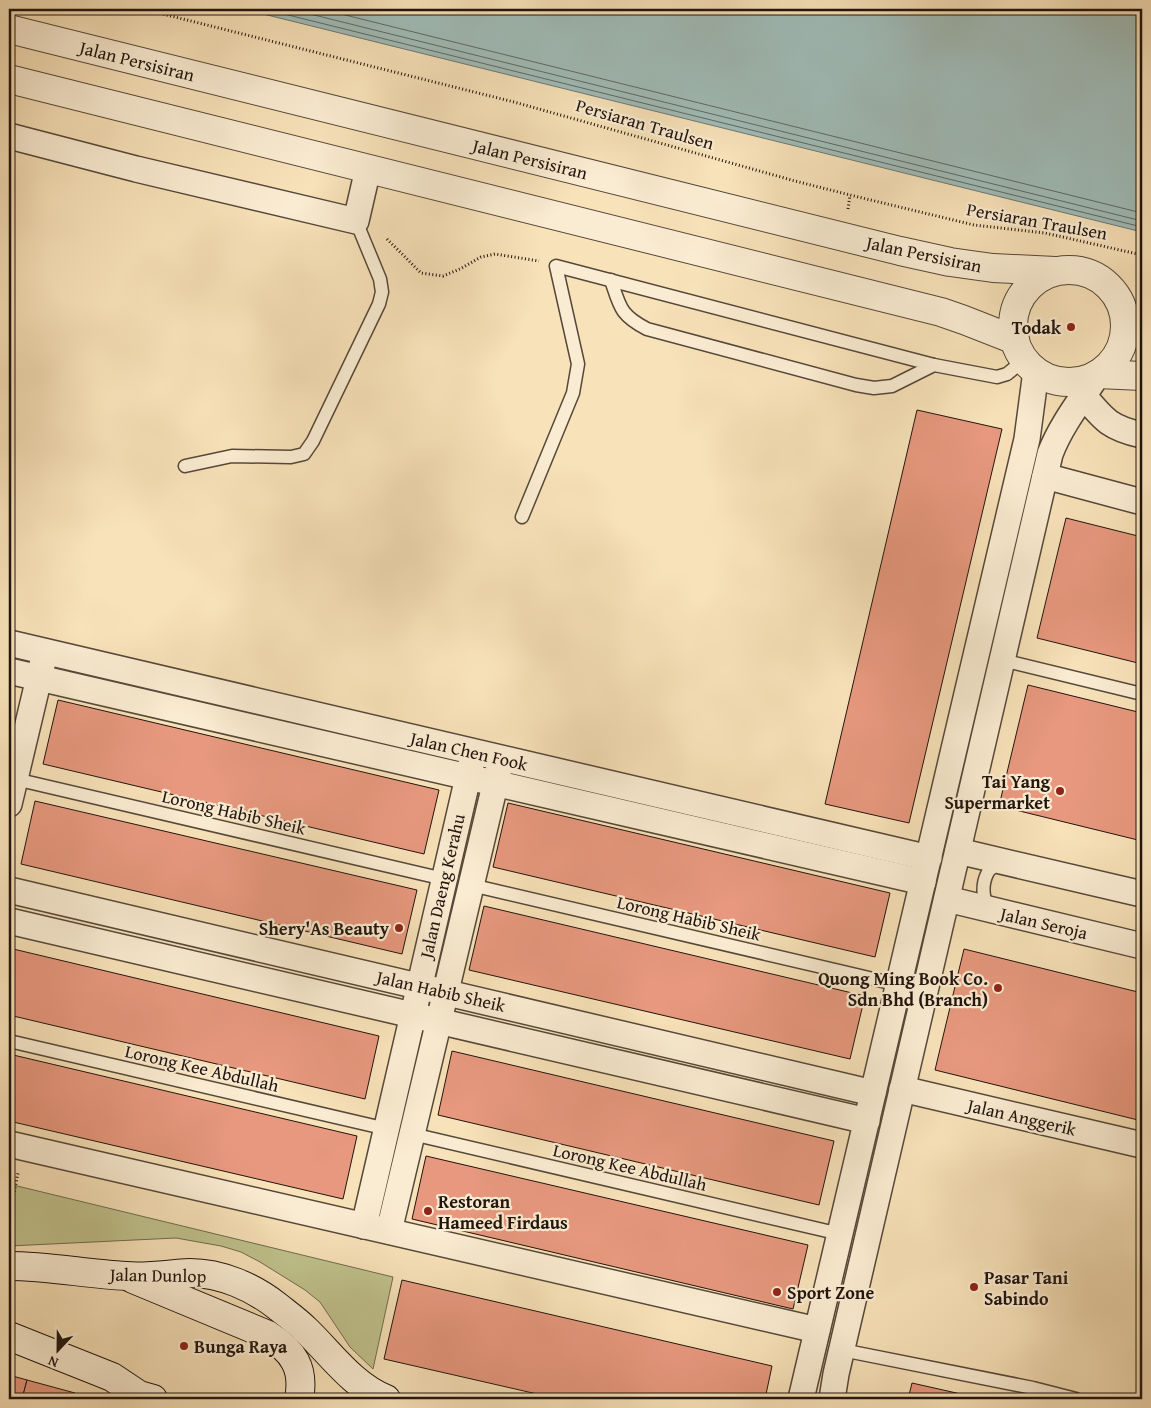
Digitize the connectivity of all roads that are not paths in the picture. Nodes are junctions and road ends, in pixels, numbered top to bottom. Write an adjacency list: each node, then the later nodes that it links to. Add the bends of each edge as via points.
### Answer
1 (9, 29): 6 (street, Jalan Persisiran, via 900,251 985,267)
2 (9, 79): 4 (street)
3 (9, 136): 5 (street)
4 (368, 169): 5 (street); 10 (street, via 942,312 964,320)
5 (356, 221): 15 (lane, via 380,279 382,292 379,304 304,454 291,457 232,456)
6 (1055, 271): 8 (street, via 1087,272); 10 (street, via 1039,278 1016,305 1013,323)
7 (611, 280): 11 (lane); 11 (lane, via 620,308 630,320 647,329 856,385 892,386); 18 (lane, via 556,266 578,364 573,393)
8 (1113, 291): 9 (street); 13 (street, via 1123,308 1126,326 1122,345 1113,362)
9 (1142, 300)
10 (1025, 357): 11 (lane, via 1007,374 997,377); 13 (street, via 1051,379 1083,380); 32 (street, via 1027,439)
11 (934, 365)
12 (1142, 376): 13 (street)
13 (1091, 385): 14 (street, via 1104,419 1124,431); 16 (street, via 1055,440)
14 (1142, 435)
15 (185, 466)
16 (1045, 476): 17 (street); 21 (street)
17 (1142, 502)
18 (522, 517)
19 (14, 644): 20 (street, Jalan Chen Fook); 22 (street)
20 (45, 652): 23 (street); 25 (street, Jalan Chen Fook)
21 (1002, 660): 24 (lane); 31 (street)
22 (10, 677): 23 (street, Jalan Chen Fook)
23 (39, 678): 27 (street, Jalan Chen Fook); 28 (street)
24 (1142, 694)
25 (474, 752): 26 (street, Jalan Chen Fook); 27 (street, Jalan Daeng Kerahu)
26 (501, 758): 29 (street, Jalan Daeng Kerahu); 32 (street, Jalan Chen Fook)
27 (468, 777): 29 (street, Jalan Chen Fook); 34 (street, Jalan Daeng Kerahu)
28 (15, 779): 30 (street); 34 (lane, Lorong Habib Sheik)
29 (496, 784): 35 (street, Jalan Chen Fook); 36 (street, Jalan Daeng Kerahu)
30 (9, 804)
31 (958, 852): 33 (street); 39 (street)
32 (929, 858): 35 (street)
33 (1002, 862): 38 (street); 40 (lane, via 989,871 983,895 988,906)
34 (444, 879): 44 (street, Jalan Daeng Kerahu)
35 (923, 882): 43 (street)
36 (471, 885): 43 (lane, Lorong Habib Sheik); 45 (street, Jalan Daeng Kerahu)
37 (9, 890): 44 (street, Jalan Habib Sheik)
38 (1142, 894)
39 (946, 899): 40 (street, Jalan Seroja); 49 (street)
40 (995, 911): 42 (street, Jalan Seroja)
41 (9, 921): 46 (street, Jalan Habib Sheik)
42 (1142, 946)
43 (899, 985): 50 (street)
44 (419, 986): 45 (street, Jalan Habib Sheik); 46 (street, Jalan Daeng Kerahu)
45 (446, 992): 47 (street, Jalan Daeng Kerahu); 50 (street, Jalan Habib Sheik)
46 (413, 1016): 47 (street, Jalan Habib Sheik); 52 (street, Jalan Daeng Kerahu)
47 (438, 1021): 51 (street, Jalan Habib Sheik); 53 (street, Jalan Daeng Kerahu)
48 (9, 1041): 52 (lane, Lorong Kee Abdullah)
49 (902, 1089): 54 (street, Jalan Anggerik); 63 (street)
50 (873, 1093): 51 (street)
51 (867, 1121): 58 (street)
52 (387, 1129): 56 (street, Jalan Daeng Kerahu)
53 (412, 1134): 57 (street, Jalan Daeng Kerahu); 58 (lane, Lorong Kee Abdullah)
54 (1142, 1145)
55 (16, 1146): 56 (street)
56 (364, 1226): 57 (street)
57 (389, 1231): 61 (street)
58 (840, 1234): 61 (street)
59 (9, 1266): 60 (street, Jalan Dunlop)
60 (127, 1276): 66 (street, via 281,1343 299,1370); 67 (street, Jalan Dunlop, via 192,1273 236,1282 283,1310 361,1384)
61 (818, 1330): 64 (street)
62 (9, 1336): 65 (street, via 112,1377)
63 (839, 1362): 64 (street); 69 (street); 70 (lane, via 1033,1388)
64 (809, 1367): 68 (street)
65 (143, 1398)
66 (299, 1399)
67 (386, 1399)
68 (801, 1399)
69 (832, 1399)
70 (1076, 1399)

